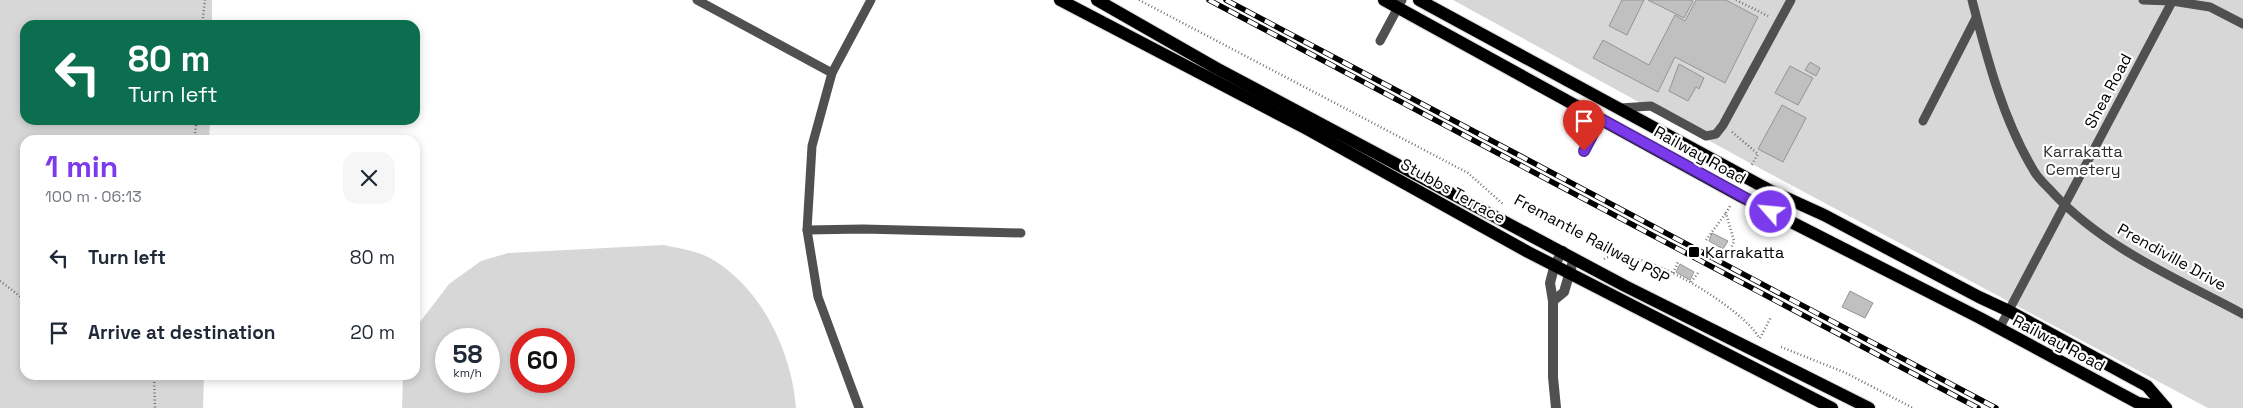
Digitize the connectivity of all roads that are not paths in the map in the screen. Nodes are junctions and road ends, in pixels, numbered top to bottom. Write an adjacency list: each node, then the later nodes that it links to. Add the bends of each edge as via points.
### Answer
1 (697, 0): 15 (lane)
2 (871, 0): 15 (lane)
3 (1060, 0): 25 (main road, Stubbs Terrace, via 1307,128)
4 (1097, 0): 23 (main road, Stubbs Terrace, via 1216,68)
5 (1384, 0): 11 (main road, Railway Road)
6 (1419, 0): 16 (main road, Railway Road)
7 (1791, 0): 16 (lane, via 1724,125 1716,134 1706,136 1651,106)
8 (1972, 0): 12 (lane, Prendiville Drive)
9 (2143, 0): 10 (lane)
10 (2172, 1): 13 (lane, via 2210,7); 20 (lane, Shea Road)
11 (1400, 4): 14 (lane); 17 (main road, Railway Road)
12 (1976, 18): 18 (lane); 20 (lane, Prendiville Drive, via 2012,126 2035,173)
13 (2243, 24)
14 (1380, 41)
15 (832, 73): 21 (lane, via 812,146)
16 (1617, 108): 28 (main road, Railway Road, via 1771,191)
17 (1601, 119): 19 (lane); 30 (main road, Railway Road, via 1742,197)
18 (1923, 121)
19 (1584, 151)
20 (2065, 205): 28 (lane, Shea Road); 29 (lane, Prendiville Drive, via 2117,246)
21 (807, 230): 22 (lane); 31 (lane, via 818,297)
22 (1021, 233)
23 (1563, 251): 24 (main road, Stubbs Terrace); 25 (street)
24 (1574, 258): 26 (street); 34 (main road, Stubbs Terrace)
25 (1555, 264): 26 (main road, Stubbs Terrace); 27 (street, via 1550,283)
26 (1570, 273): 27 (street, via 1564,292); 33 (main road, Stubbs Terrace)
27 (1553, 302): 32 (street)
28 (2009, 311): 30 (lane, Shea Road); 35 (main road, Railway Road, via 2147,386)
29 (2243, 314)
30 (1999, 329): 35 (main road, Railway Road, via 2138,403)
31 (859, 408)
32 (1556, 408)
33 (1832, 408)
34 (1869, 408)
35 (2166, 408)

